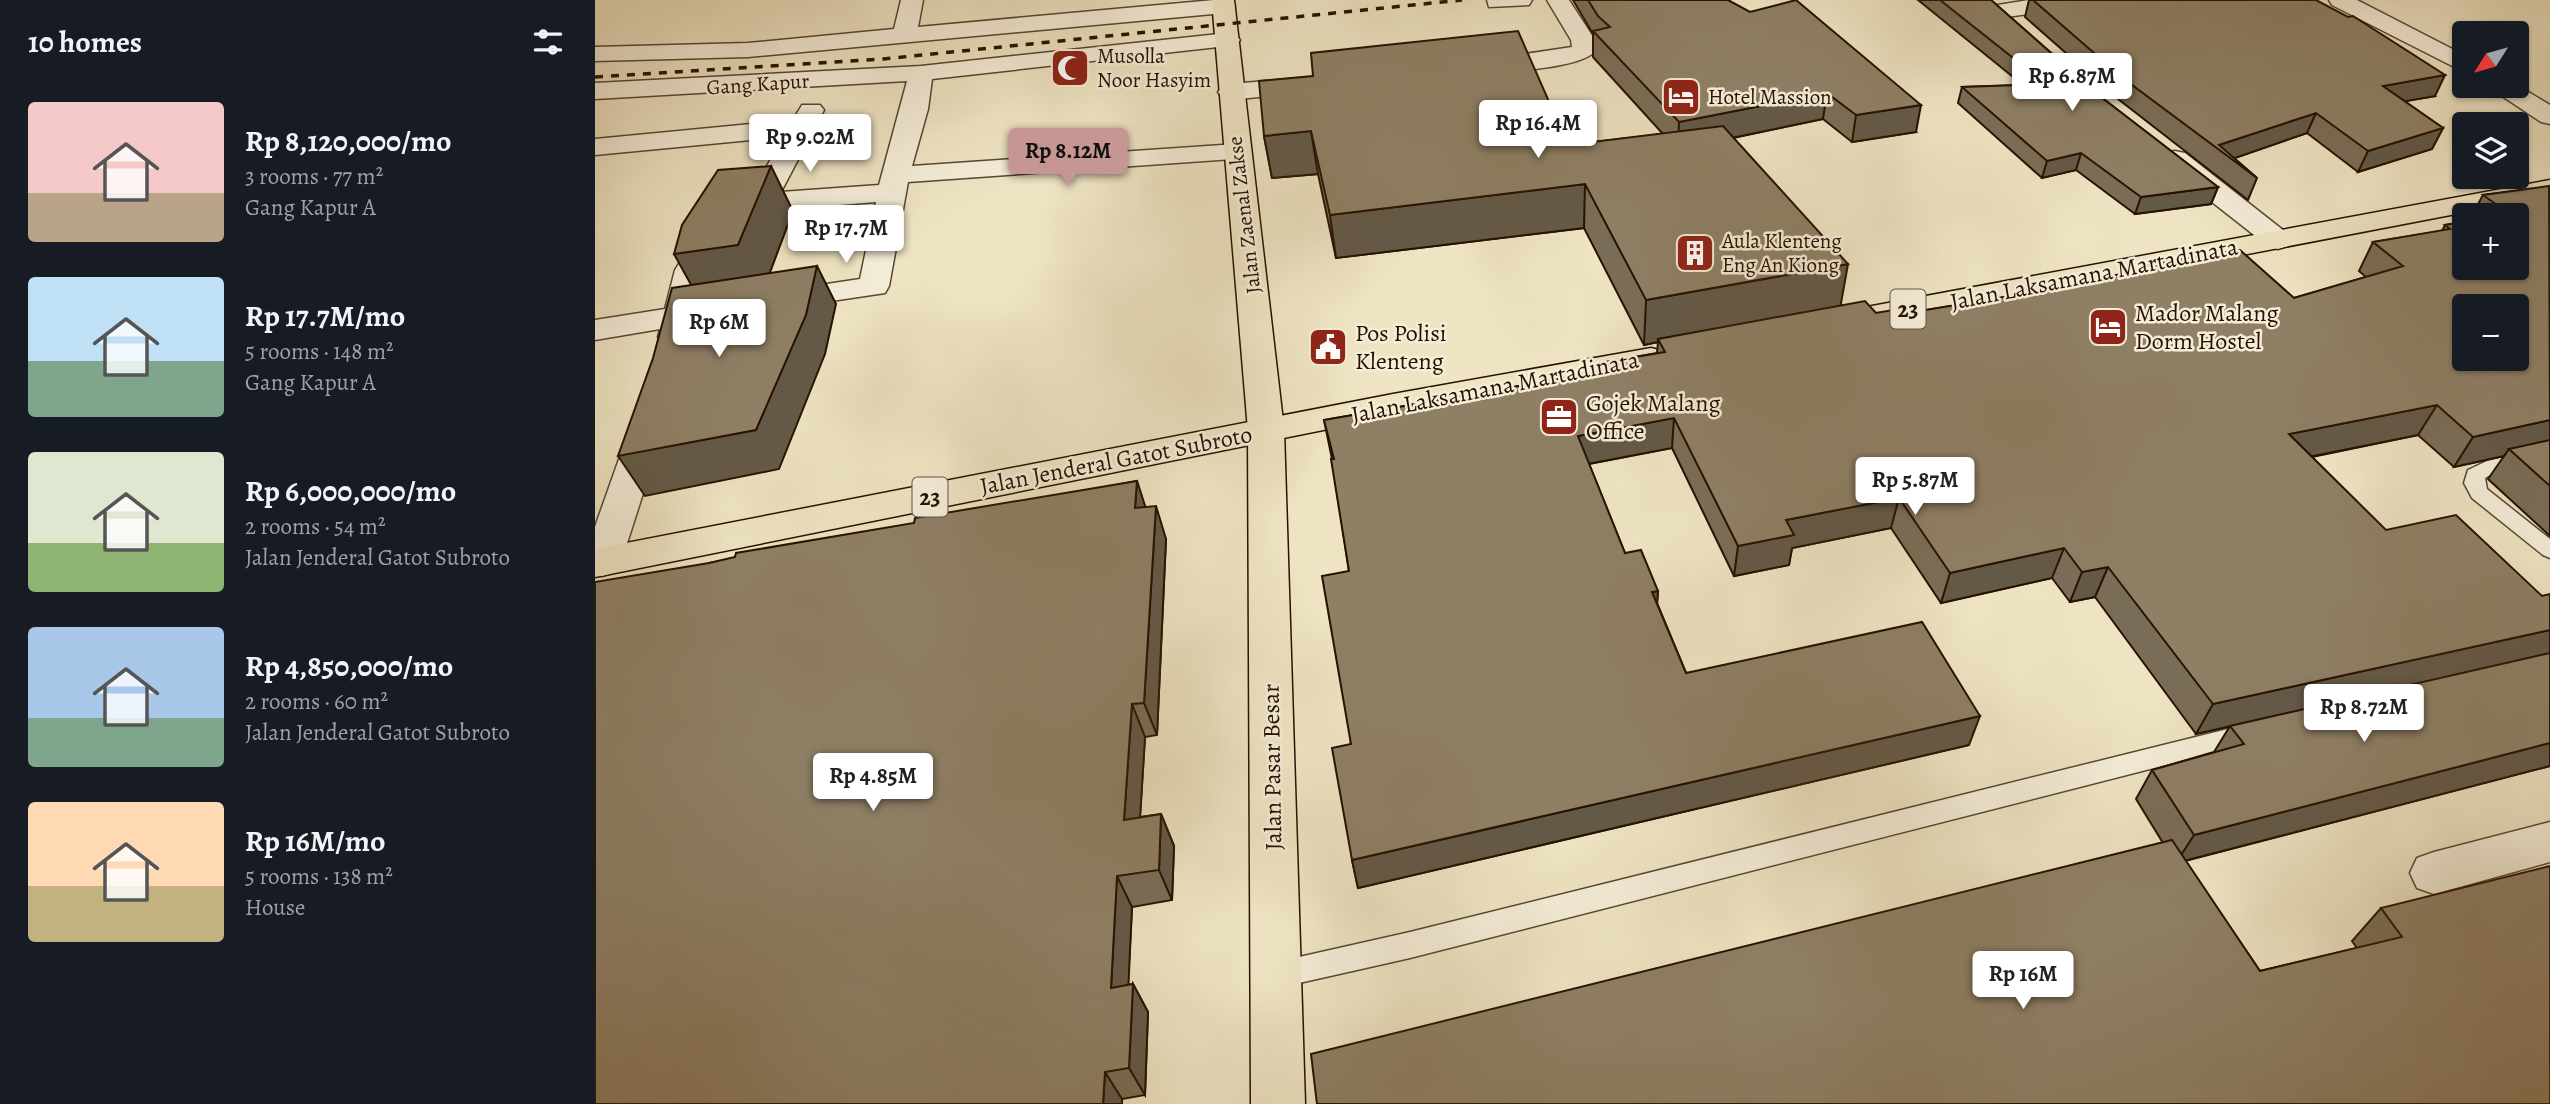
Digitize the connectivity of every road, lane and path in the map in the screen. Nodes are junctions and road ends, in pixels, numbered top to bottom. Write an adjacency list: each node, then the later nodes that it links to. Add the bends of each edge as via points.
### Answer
1 (912, 0): 10 (street)
2 (1521, 0): 6 (street)
3 (1558, 0): 14 (street, via 1583,40 1584,50 1576,55)
4 (2078, 0): 8 (street)
5 (2340, 0): 13 (street)
6 (1497, 2)
7 (1224, 3): 10 (street); 11 (main road, Jalan Zaenal Zakse)
8 (1992, 5): 9 (street)
9 (2024, 31)
10 (904, 38): 12 (street, via 748,50)
11 (1228, 40): 15 (street, Gang Kapur); 19 (main road, Jalan Zaenal Zakse)
12 (595, 54)
13 (2452, 59)
14 (1453, 70)
15 (921, 73): 16 (street, Gang Kapur); 26 (street)
16 (826, 80): 22 (street, Gang Kapur); 23 (street)
17 (1335, 83): 19 (street)
18 (595, 92): 22 (street, Gang Kapur)
19 (1231, 92): 25 (main road, Jalan Zaenal Zakse)
20 (2520, 98): 21 (street)
21 (2550, 116)
22 (609, 124): 23 (street)
23 (802, 127): 28 (street)
24 (2151, 139): 29 (street)
25 (1237, 152): 26 (street); 34 (main road, Jalan Zaenal Zakse)
26 (894, 183): 28 (street); 30 (street, via 874,286)
27 (2550, 188): 29 (main road, Jalan Laksamana Martadinata / 23)
28 (761, 203): 30 (street, via 730,205 690,270)
29 (2278, 240): 31 (main road, Jalan Laksamana Martadinata / 23)
30 (679, 316): 32 (street); 37 (street, via 662,382)
31 (1843, 321)
32 (595, 330)
33 (1680, 352): 34 (main road, Jalan Laksamana Martadinata / 23)
34 (1266, 430): 37 (main road, Jalan Jenderal Gatot Subroto / 23); 41 (main road, Jalan Pasar Besar)
35 (2550, 455): 36 (lane, via 2489,467 2476,475 2474,483 2479,493)
36 (2550, 550)
37 (598, 563)
38 (2272, 729): 41 (lane)
39 (2550, 842): 40 (street)
40 (2434, 873)
41 (1277, 975): 42 (main road, Jalan Pasar Besar)
42 (1278, 1104)

